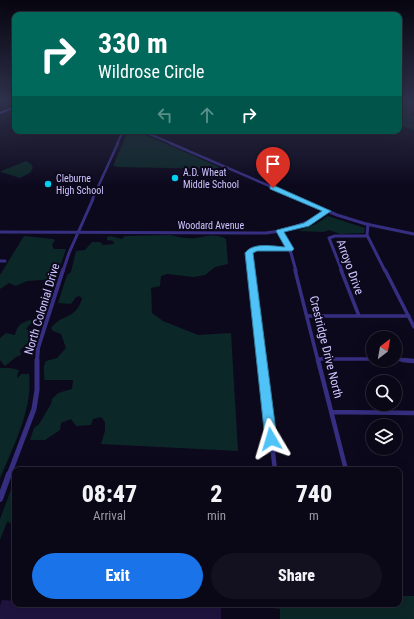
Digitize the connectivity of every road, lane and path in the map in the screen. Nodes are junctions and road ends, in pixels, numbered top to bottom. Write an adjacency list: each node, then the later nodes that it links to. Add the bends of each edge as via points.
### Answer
1 (122, 134): 7 (street, North Colonial Drive)
2 (149, 134): 3 (street)
3 (327, 211): 4 (street); 5 (street, Woodard Avenue, via 306,224)
4 (368, 224): 8 (street); 9 (street)
5 (280, 231): 7 (street, Woodard Avenue); 10 (street, Crestridge Drive North)
6 (0, 232): 7 (street, Woodard Avenue)
7 (77, 232): 23 (street, North Colonial Drive, via 38,348 34,409)
8 (414, 234)
9 (367, 236): 14 (street, Arroyo Drive, via 329,238); 15 (street)
10 (290, 249): 13 (street, Crestridge Drive North); 25 (street, via 257,249 249,253)
11 (0, 261): 12 (street)
12 (5, 261)
13 (307, 316): 14 (street); 17 (street, Crestridge Drive North)
14 (359, 316): 15 (street)
15 (409, 316): 16 (street)
16 (414, 327)
17 (318, 359): 18 (street); 21 (street, Crestridge Drive North)
18 (366, 359)
19 (402, 360): 20 (street)
20 (414, 361)
21 (332, 412): 22 (street); 26 (street, Crestridge Drive North)
22 (414, 413)
23 (12, 467)
24 (12, 467): 27 (street, North Colonial Drive)
25 (274, 467)
26 (345, 467)
27 (0, 499)

